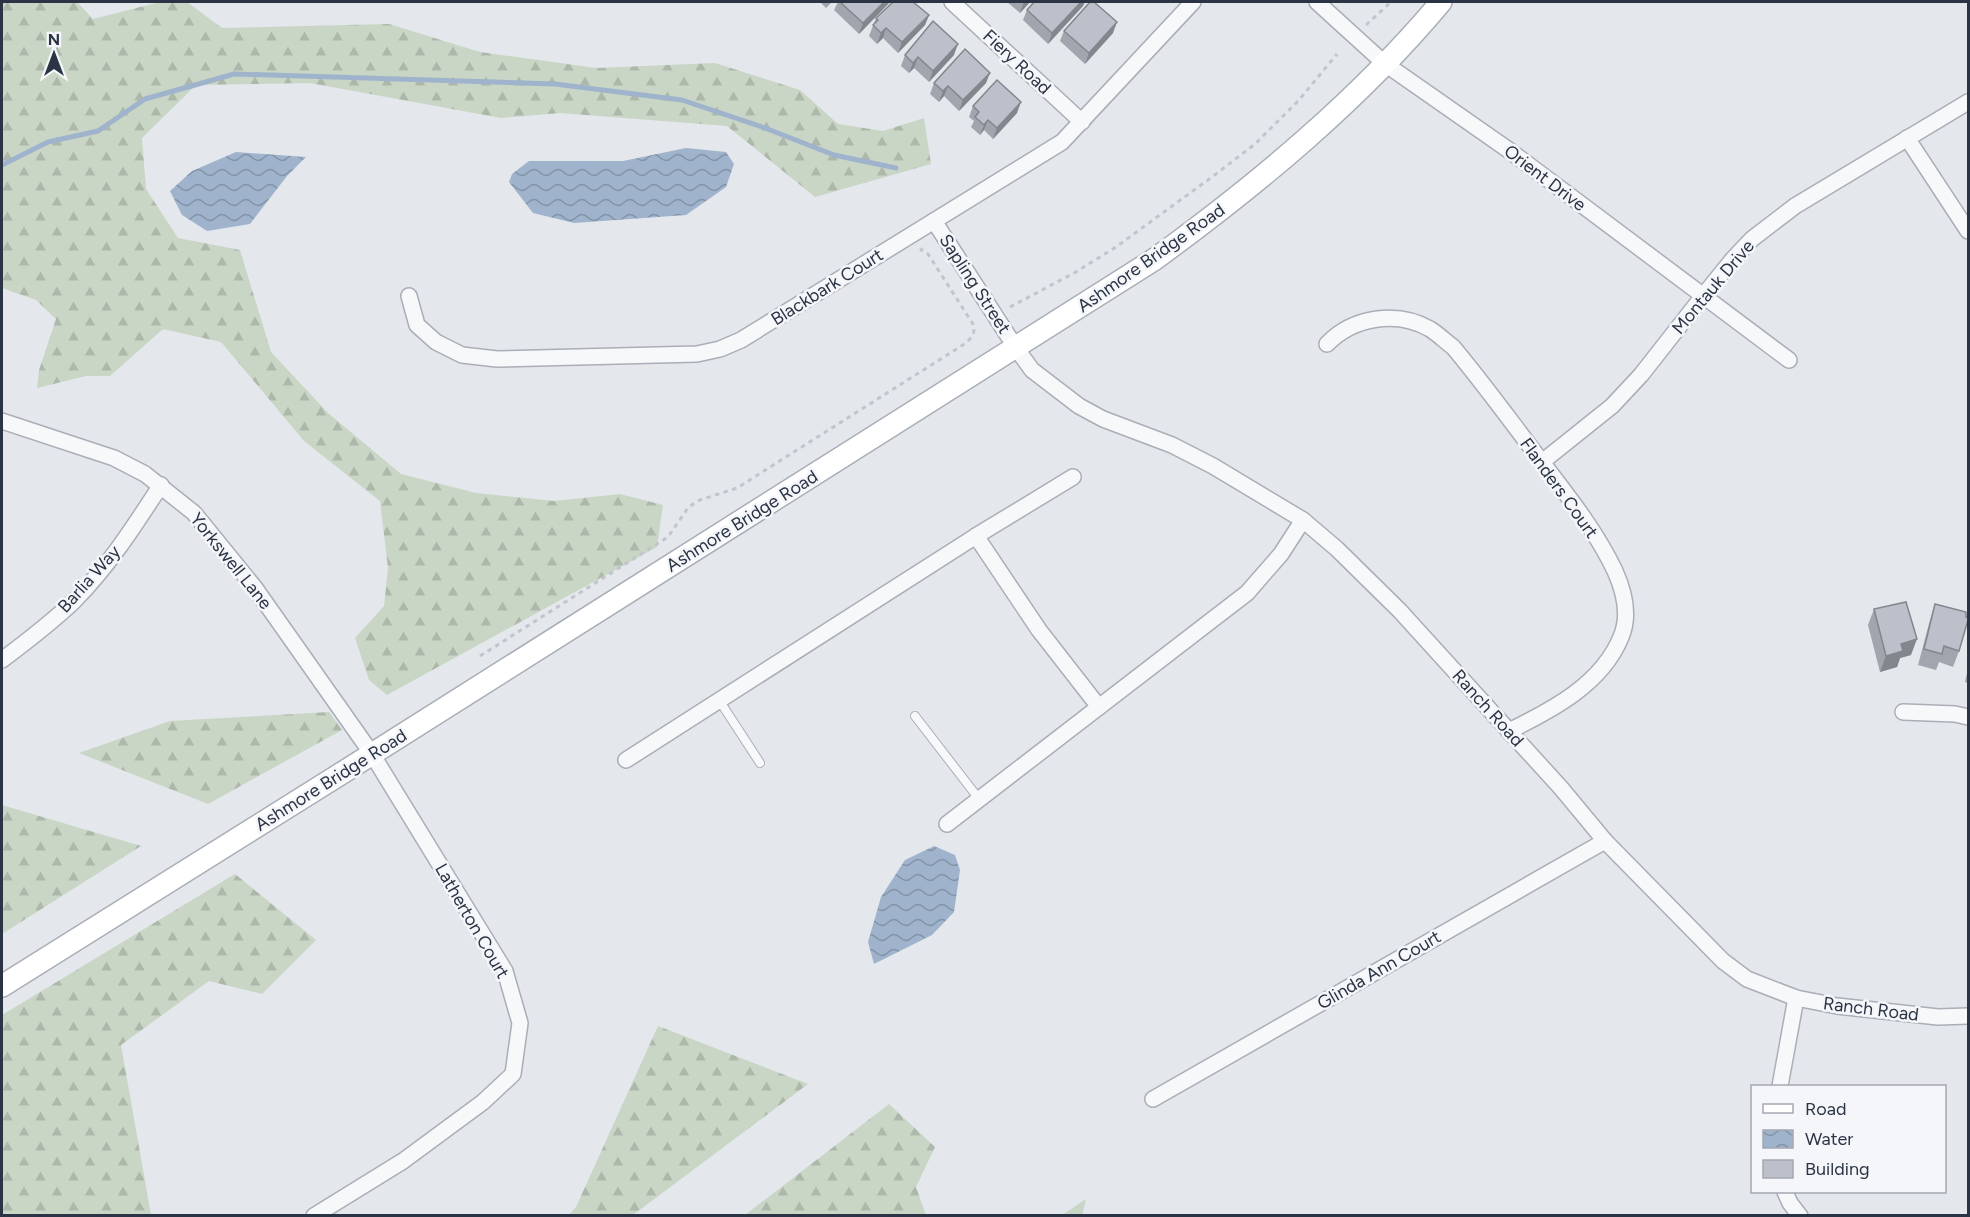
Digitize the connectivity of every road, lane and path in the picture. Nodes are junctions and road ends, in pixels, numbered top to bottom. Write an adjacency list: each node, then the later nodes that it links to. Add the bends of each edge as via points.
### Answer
1 (952, 2): 10 (street, Fiery Road)
2 (1193, 2): 10 (street, Blackbark Court)
3 (1317, 2): 8 (street, Orient Drive)
4 (1391, 2): 6 (path)
5 (1441, 2): 8 (main road, Ashmore Bridge Road)
6 (1363, 28)
7 (1337, 54): 16 (path, via 1255,144 1116,247)
8 (1384, 63): 15 (street, Orient Drive, via 1510,151); 18 (main road, Ashmore Bridge Road, via 1301,144 1208,221)
9 (1968, 102): 11 (street, Montauk Drive)
10 (1082, 122): 12 (street, Blackbark Court, via 1062,142)
11 (1907, 138): 13 (street); 15 (street, Montauk Drive, via 1773,222 1733,259)
12 (934, 221): 14 (street, Blackbark Court, via 741,340 696,354 507,359 462,356 436,342 417,325); 18 (street, Sapling Street); 26 (path, via 921,250 928,254 975,328 966,343 737,488 697,501 668,537)
13 (1968, 231)
14 (410, 296)
15 (1703, 296): 19 (street, Orient Drive); 21 (street, Montauk Drive, via 1612,406)
16 (1010, 307)
17 (1327, 344): 21 (street, Flanders Court, via 1343,329 1377,319 1413,322 1430,329 1453,346)
18 (1016, 348): 24 (street, Ranch Road, via 1032,370 1079,406 1173,445); 34 (main road, Ashmore Bridge Road)
19 (1789, 360)
20 (2, 421): 23 (street, Yorkswell Lane, via 114,458)
21 (1542, 462): 33 (street, Flanders Court, via 1611,563 1623,593 1625,615 1622,636 1598,673 1550,711)
22 (1073, 477): 25 (street)
23 (161, 485): 27 (street, Barlia Way, via 116,551 75,600); 34 (street, Yorkswell Lane, via 194,513 255,588)
24 (1303, 520): 29 (street, via 1281,554 1247,593); 33 (street, Ranch Road, via 1401,611)
25 (976, 536): 28 (street); 29 (street, via 1039,630)
26 (480, 657)
27 (2, 660)
28 (719, 700): 35 (street); 36 (lane)
29 (1099, 707): 37 (street)
30 (1903, 712): 32 (street)
31 (915, 716): 37 (lane)
32 (1968, 717)
33 (1509, 731): 39 (street, Ranch Road)
34 (372, 754): 40 (main road, Ashmore Bridge Road); 46 (street, Latherton Court, via 505,971 520,1023 513,1074 483,1102 403,1161)
35 (626, 760)
36 (760, 763)
37 (979, 800): 38 (street)
38 (947, 824)
39 (1605, 841): 41 (street, Ranch Road, via 1723,960 1747,979); 44 (street, Glinda Ann Court)
40 (2, 986)
41 (1796, 998): 42 (street, Ranch Road, via 1938,1017); 43 (street)
42 (1968, 1016)
43 (1780, 1085)
44 (1154, 1099)
45 (1786, 1193): 47 (street)
46 (314, 1215)
47 (1800, 1215)

